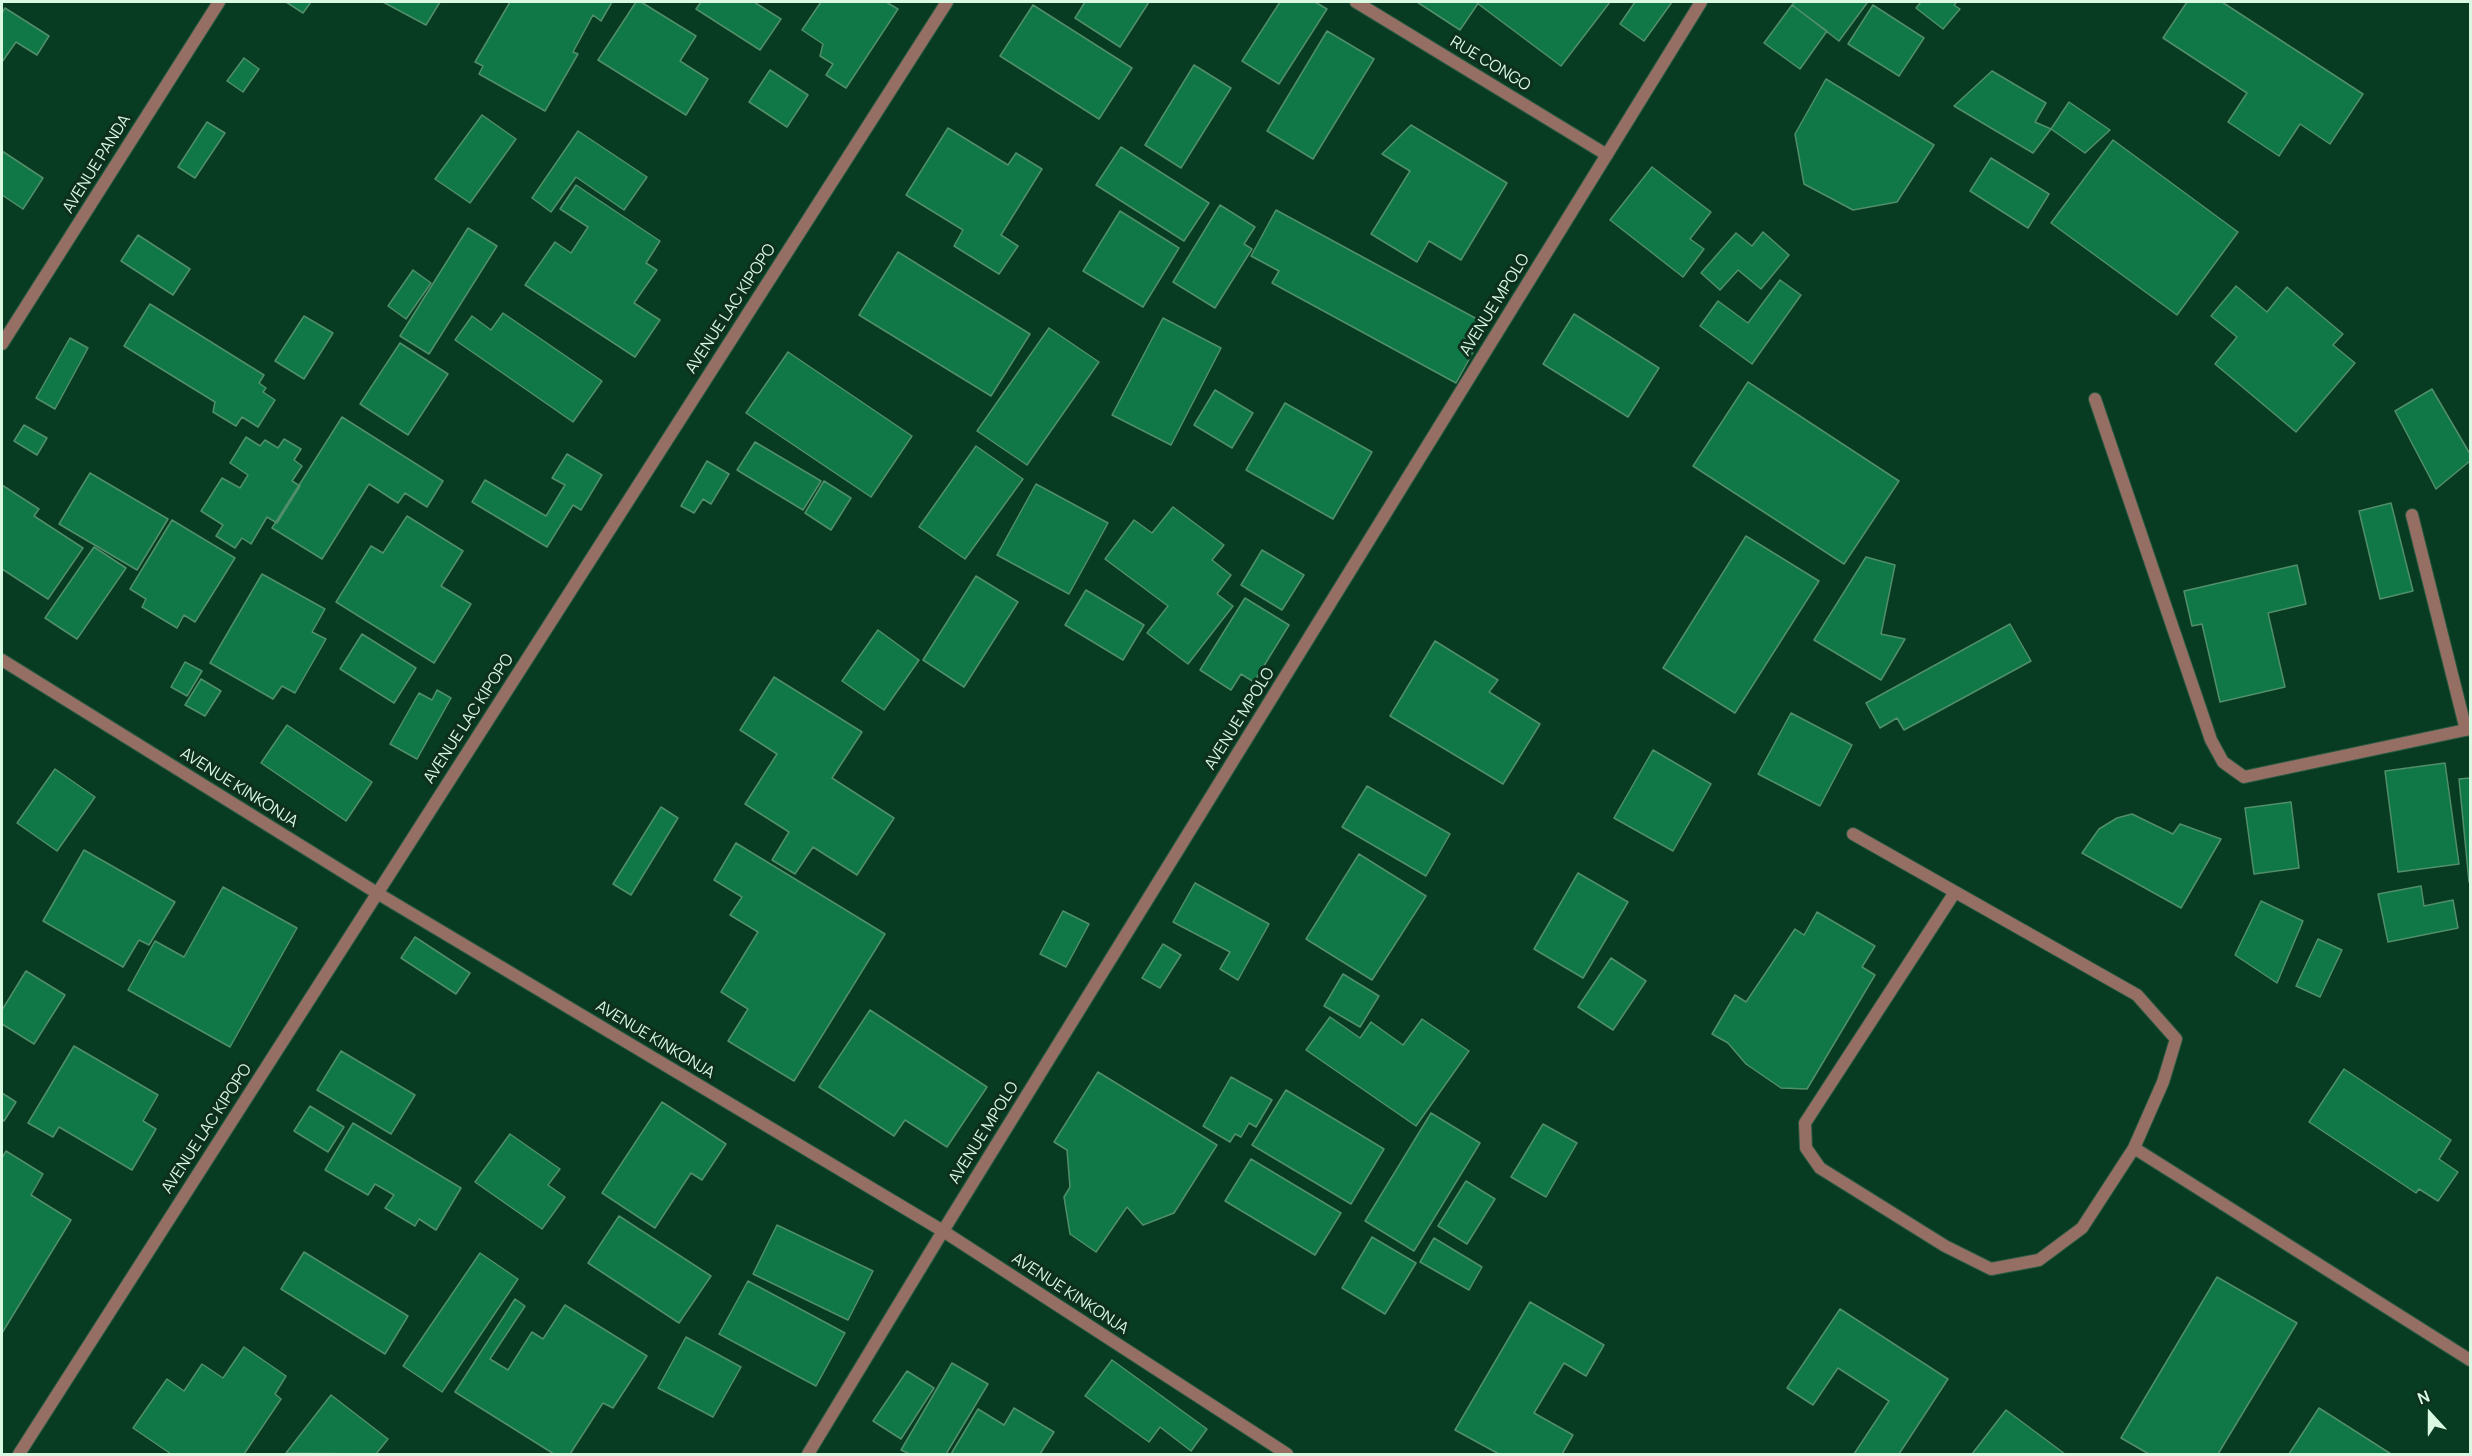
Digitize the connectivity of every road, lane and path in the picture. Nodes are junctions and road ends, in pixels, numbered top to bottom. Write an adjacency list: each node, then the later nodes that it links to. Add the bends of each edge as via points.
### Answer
1 (219, 2): 6 (street, AVENUE PANDA)
2 (947, 2): 13 (street, AVENUE LAC KIPOPO)
3 (1356, 2): 5 (street, RUE CONGO)
4 (1701, 2): 5 (street, AVENUE MPOLO)
5 (1607, 155): 15 (street, AVENUE MPOLO)
6 (2, 344)
7 (2095, 399): 10 (street, via 2211,740 2223,762 2244,777)
8 (2412, 515): 10 (street)
9 (2, 660): 13 (street, AVENUE KINKONJA)
10 (2468, 730)
11 (1853, 834): 12 (street)
12 (1955, 892): 14 (street, via 2137,995 2176,1039 2163,1082); 14 (street, via 1805,1123 1806,1148 1820,1168 1945,1246 1991,1269 2039,1260 2082,1228)
13 (377, 893): 15 (street, AVENUE KINKONJA); 17 (street, AVENUE LAC KIPOPO)
14 (2134, 1148): 16 (street)
15 (943, 1231): 18 (street, AVENUE MPOLO); 19 (street, AVENUE KINKONJA)
16 (2470, 1360)
17 (19, 1455)
18 (808, 1455)
19 (1287, 1455)

